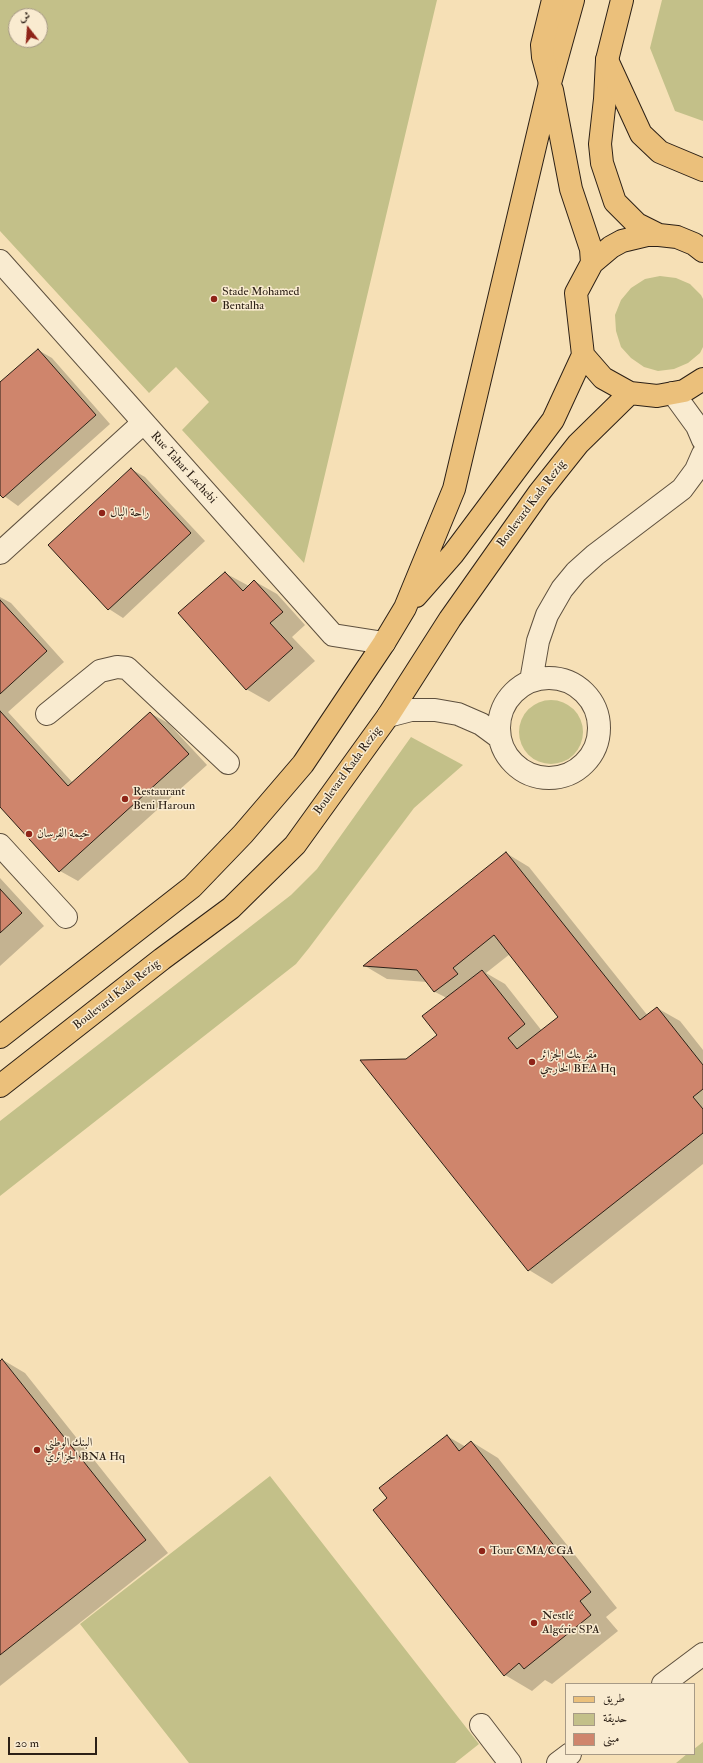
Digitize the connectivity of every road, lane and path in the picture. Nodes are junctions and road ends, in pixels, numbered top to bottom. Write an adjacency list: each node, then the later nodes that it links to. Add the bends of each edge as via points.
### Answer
1 (553, 0): 5 (main road, via 542,45)
2 (573, 0): 5 (main road)
3 (622, 0): 4 (main road)
4 (607, 60): 6 (main road, via 641,134 660,152); 7 (main road, via 600,144 602,163 615,202 637,224)
5 (550, 83): 10 (main road, via 571,189 591,249); 19 (main road, via 454,489)
6 (703, 170)
7 (659, 234): 8 (main road, via 677,237); 10 (main road, via 622,241)
8 (703, 251)
9 (0, 261): 15 (street, Rue Tahar Lachebi)
10 (592, 263): 11 (main road, via 576,292)
11 (583, 355): 13 (main road, via 603,378); 19 (main road, via 553,420 454,554)
12 (703, 379): 14 (main road, via 684,391)
13 (630, 393): 14 (main road, via 657,396); 23 (main road, Boulevard Kada Rezig, via 578,444 539,493 450,619)
14 (672, 393): 16 (street, via 697,426)
15 (143, 423): 18 (street); 20 (street, Rue Tahar Lachebi, via 333,636)
16 (703, 440)
17 (703, 454): 21 (street, via 696,470 682,489 595,555 562,589 546,615 538,641)
18 (0, 553)
19 (406, 608): 20 (main road)
20 (384, 643): 28 (main road, via 303,764 243,834 197,882)
21 (531, 681): 24 (street, via 516,691 505,704 499,721); 24 (street, via 547,678 564,680 575,685 591,700 598,716 599,733 594,750 584,764 571,773 542,778 527,773 515,764 506,753)
22 (47, 714): 25 (street, via 100,672 117,667 127,668)
23 (388, 716): 24 (street, via 411,710 458,714 481,724); 29 (main road, Boulevard Kada Rezig, via 295,845 231,908)
24 (500, 738)
25 (228, 762)
26 (0, 845): 27 (street)
27 (66, 917)
28 (0, 1037)
29 (0, 1086)
30 (703, 1654): 31 (street)
31 (664, 1683)
32 (481, 1725): 34 (street)
33 (569, 1755): 35 (street)
34 (510, 1763)
35 (558, 1763)

